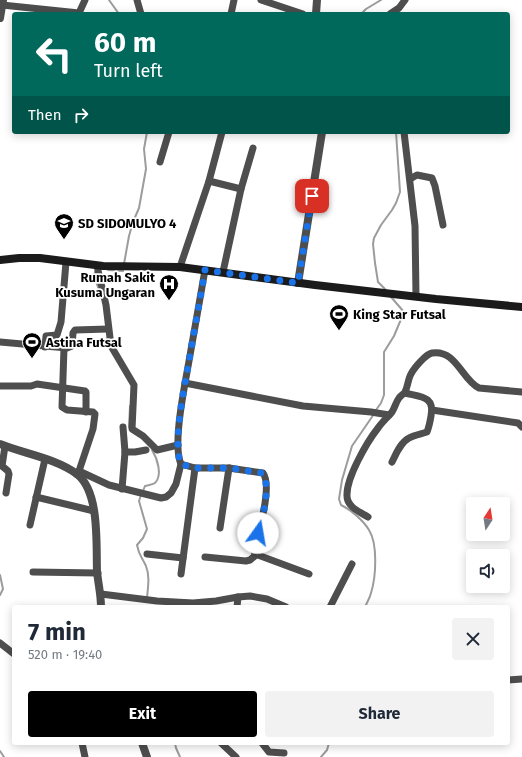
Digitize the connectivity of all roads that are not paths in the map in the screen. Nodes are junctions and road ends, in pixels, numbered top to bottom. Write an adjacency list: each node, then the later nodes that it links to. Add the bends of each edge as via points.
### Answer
1 (85, 0): 9 (street)
2 (137, 0): 10 (street)
3 (234, 0): 11 (street)
4 (261, 0): 12 (street)
5 (316, 0): 13 (street)
6 (404, 0): 14 (street)
7 (2, 2): 8 (street); 15 (street)
8 (66, 12)
9 (80, 12)
10 (140, 12)
11 (231, 12)
12 (297, 12)
13 (316, 12)
14 (393, 12)
15 (0, 18)
16 (168, 134): 21 (street)
17 (221, 134): 23 (street)
18 (322, 134): 32 (street)
19 (404, 134): 22 (street)
20 (253, 148): 24 (street)
21 (160, 162)
22 (410, 179): 25 (street, via 417,175 432,178); 33 (street, via 416,226)
23 (209, 181): 24 (street); 28 (street)
24 (241, 189): 31 (street)
25 (443, 225)
26 (0, 260): 27 (main road, via 29,257)
27 (66, 262): 29 (main road); 37 (street, via 61,322 56,335 46,336)
28 (180, 266): 29 (main road); 30 (main road)
29 (97, 268): 35 (street, via 106,305)
30 (205, 270): 31 (main road); 39 (street)
31 (223, 272): 32 (main road)
32 (298, 283): 33 (main road)
33 (416, 296): 34 (main road)
34 (522, 307)
35 (106, 329): 38 (street, via 75,330 72,346); 50 (street, via 111,346 134,385 132,429 157,450)
36 (0, 342): 37 (street)
37 (45, 347): 38 (street)
38 (64, 348): 41 (street)
39 (185, 383): 46 (street, via 303,406); 50 (street)
40 (0, 386): 41 (street, via 37,384)
41 (62, 387): 45 (street, via 61,404 64,409); 45 (street, via 86,391)
42 (522, 392): 43 (street, via 479,388 473,385 453,360 444,354 432,353 410,375)
43 (405, 393): 44 (street, via 428,400 432,404); 46 (street, via 400,396)
44 (432, 410): 48 (street, via 518,423); 54 (street, via 427,432 405,441)
45 (86, 412): 58 (street, via 95,414 91,435)
46 (389, 415): 63 (street, via 364,449 355,466 347,492 349,503)
47 (123, 427): 52 (street)
48 (522, 427)
49 (3, 445): 53 (street); 60 (street, via 2,466 9,474)
50 (178, 445): 55 (street)
51 (146, 450): 52 (street)
52 (125, 452): 59 (street)
53 (45, 459): 58 (street); 61 (street)
54 (392, 462)
55 (181, 464): 56 (street); 59 (street, via 176,484 169,495 161,498)
56 (195, 468): 57 (street); 69 (street)
57 (229, 468): 65 (street); 67 (street, via 260,472 266,479 265,503 254,550)
58 (77, 472): 59 (street); 62 (street, via 86,485)
59 (122, 489)
60 (6, 493)
61 (36, 497): 62 (street); 64 (street)
62 (94, 511): 72 (street)
63 (368, 517)
64 (30, 525)
65 (220, 528)
66 (147, 554): 69 (street)
67 (256, 555): 68 (street, via 246,561); 74 (street)
68 (204, 557)
69 (183, 558): 73 (street)
70 (352, 564): 81 (street)
71 (33, 572): 72 (street)
72 (98, 573): 75 (street)
73 (181, 574)
74 (309, 574)
75 (101, 594): 77 (street); 78 (street)
76 (238, 596): 77 (street, via 216,601); 79 (street); 80 (street, via 267,599)
77 (157, 604)
78 (100, 605)
79 (237, 605)
80 (281, 605)
81 (331, 605)
82 (0, 643): 83 (street)
83 (12, 652)
84 (522, 679): 85 (street)
85 (510, 680)
86 (82, 745): 91 (street)
87 (143, 745): 92 (street)
88 (223, 745): 93 (street)
89 (264, 745): 90 (street, via 269,752)
90 (284, 753)
91 (85, 757)
92 (147, 757)
93 (236, 757)

